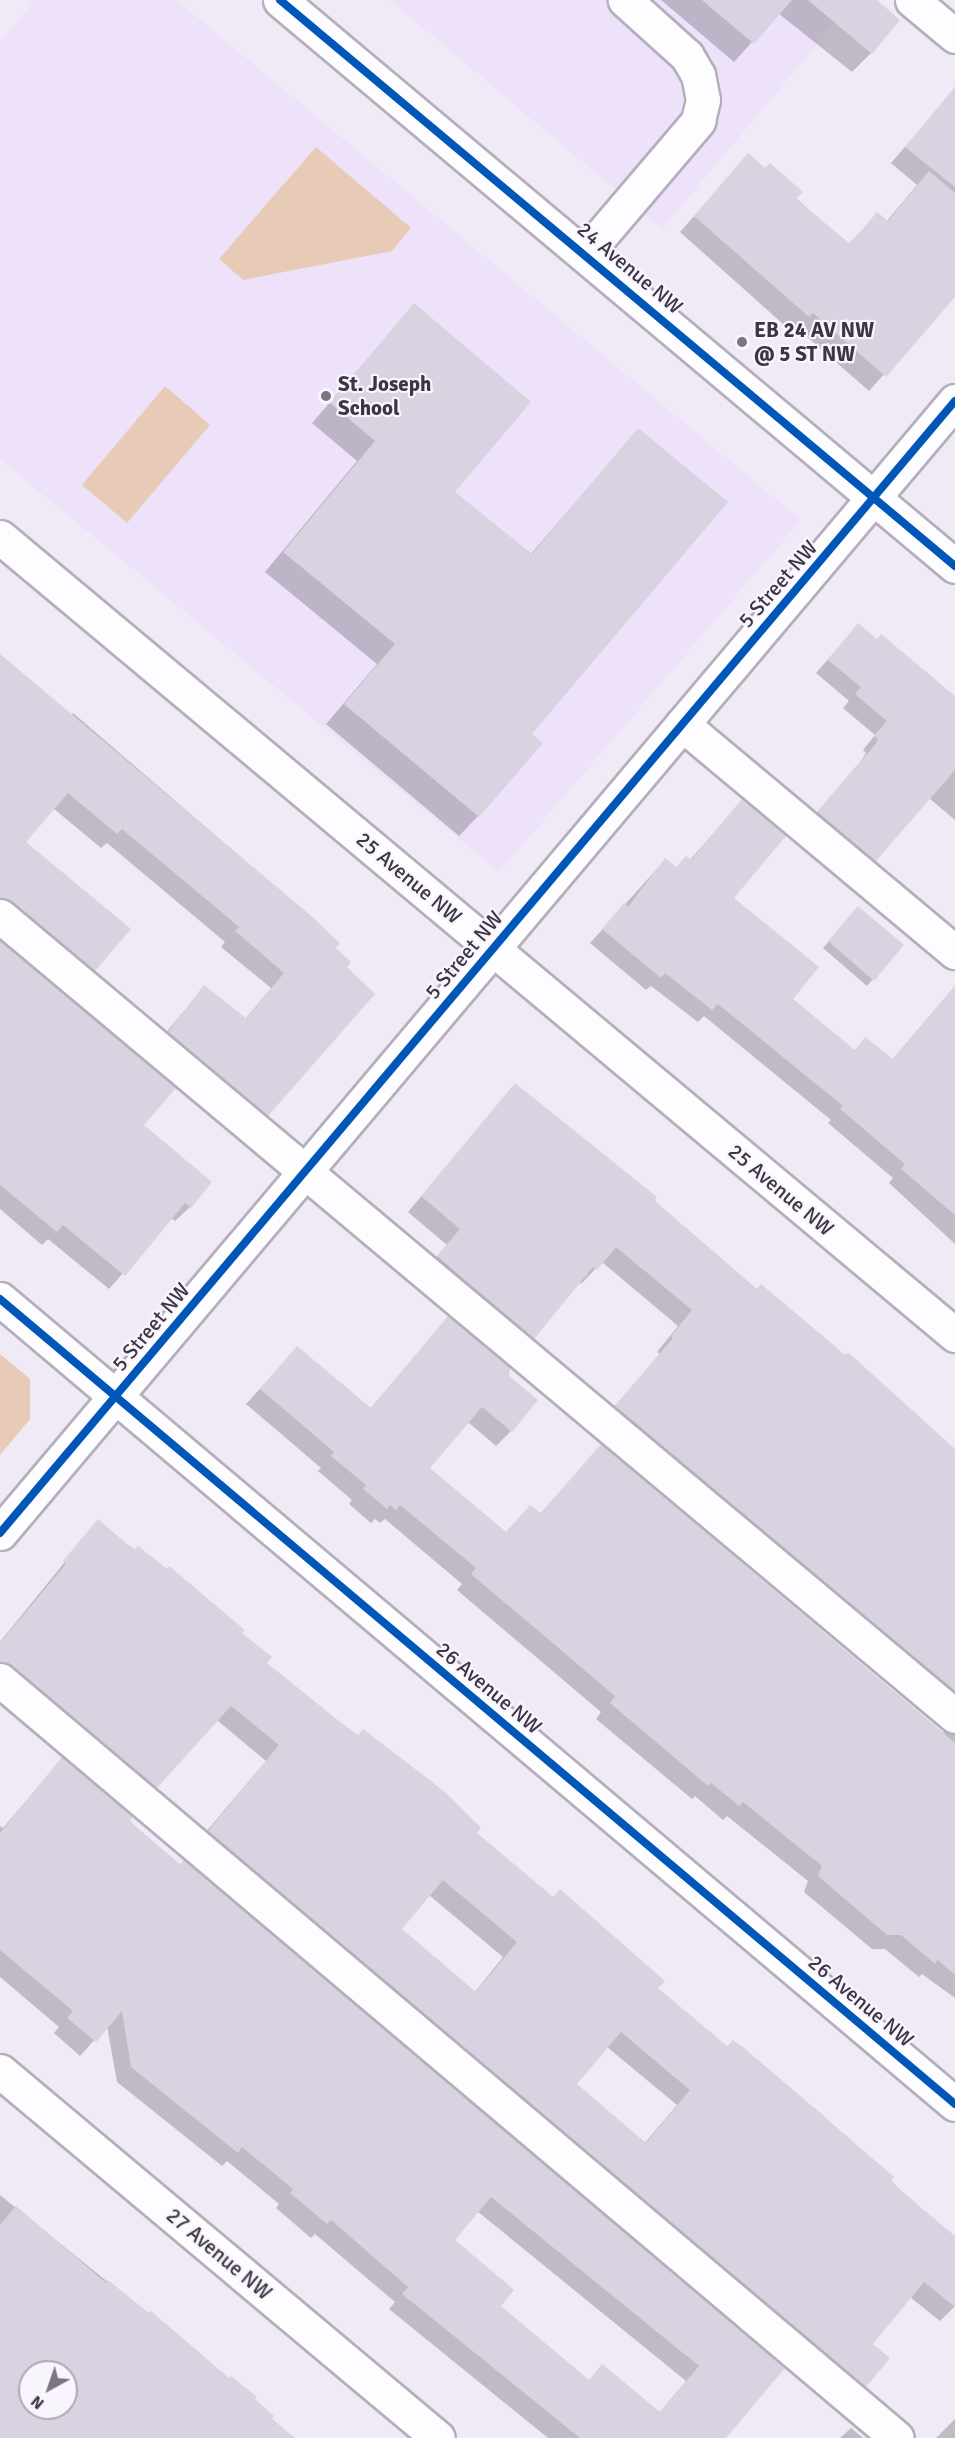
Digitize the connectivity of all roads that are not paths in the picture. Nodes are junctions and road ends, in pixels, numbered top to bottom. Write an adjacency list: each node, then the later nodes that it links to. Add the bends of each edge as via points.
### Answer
1 (280, 0): 5 (street, 24 Avenue NW)
2 (625, 0): 5 (street, via 687,56 698,75 703,100 698,121)
3 (912, 0): 4 (street)
4 (955, 36)
5 (585, 254): 7 (street, 24 Avenue NW)
6 (955, 401): 7 (street, 5 Street NW)
7 (875, 499): 9 (street, 24 Avenue NW); 10 (street, 5 Street NW)
8 (0, 537): 12 (street, 25 Avenue NW)
9 (955, 566)
10 (682, 724): 12 (street, 5 Street NW); 13 (street)
11 (0, 916): 14 (street)
12 (493, 948): 14 (street, 5 Street NW); 16 (street, 25 Avenue NW)
13 (955, 952)
14 (306, 1172): 17 (street, 5 Street NW); 20 (street)
15 (0, 1299): 17 (street, 26 Avenue NW)
16 (955, 1335)
17 (115, 1396): 18 (street, 5 Street NW); 22 (street, 26 Avenue NW)
18 (0, 1533)
19 (0, 1680): 24 (street)
20 (955, 1716)
21 (0, 2071): 23 (street, 27 Avenue NW)
22 (955, 2104)
23 (438, 2438)
24 (897, 2438)

